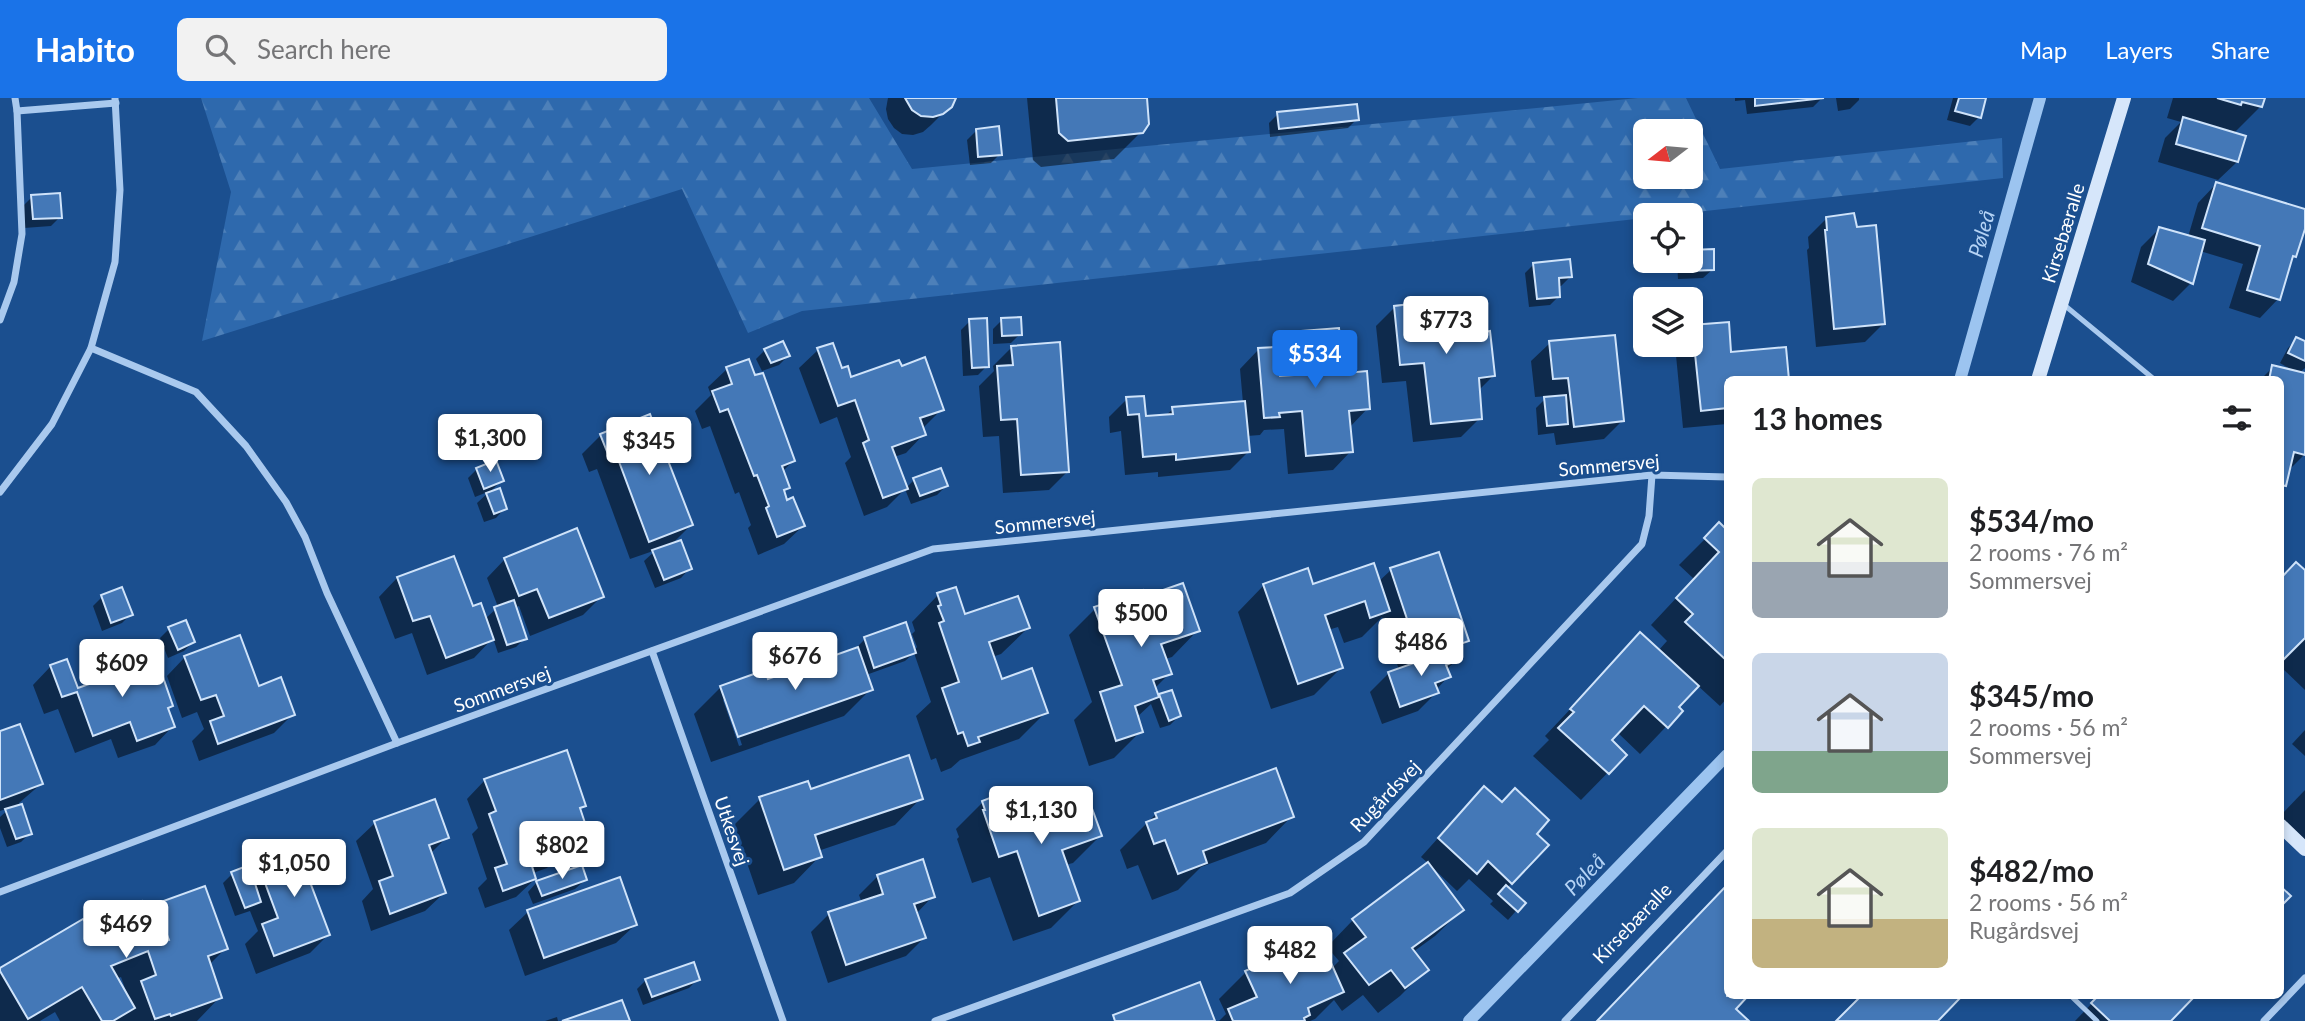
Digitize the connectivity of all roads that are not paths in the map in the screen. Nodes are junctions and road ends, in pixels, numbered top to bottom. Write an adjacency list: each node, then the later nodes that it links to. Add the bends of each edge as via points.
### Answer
1 (15, 98): 4 (street)
2 (2124, 98): 5 (street, Kirsebæralle)
3 (115, 100): 4 (street); 7 (street, via 120,190 115,262)
4 (17, 111): 6 (street, via 22,234 14,282)
5 (2062, 303): 8 (street, Kirsebæralle); 9 (lane)
6 (0, 320)
7 (91, 348): 12 (street, via 52,424); 14 (street, via 196,392 246,446 286,502 304,537)
8 (2039, 376)
9 (2150, 376)
10 (1652, 475): 11 (street, Sommersvej); 13 (street, Sommersvej, via 933,549); 22 (street, Rugårdsvej, via 1642,544 1364,842 1290,893)
11 (1724, 477)
12 (0, 492)
13 (652, 650): 14 (street, Sommersvej); 21 (street, Utkesvej)
14 (397, 743): 18 (street, Sommersvej)
15 (2284, 829): 16 (street)
16 (2305, 849)
17 (1724, 854): 23 (street, Kirsebæralle)
18 (0, 892)
19 (2305, 978): 25 (street)
20 (2074, 999): 24 (lane)
21 (783, 1021)
22 (935, 1021)
23 (1565, 1021)
24 (2097, 1021)
25 (2264, 1021)

